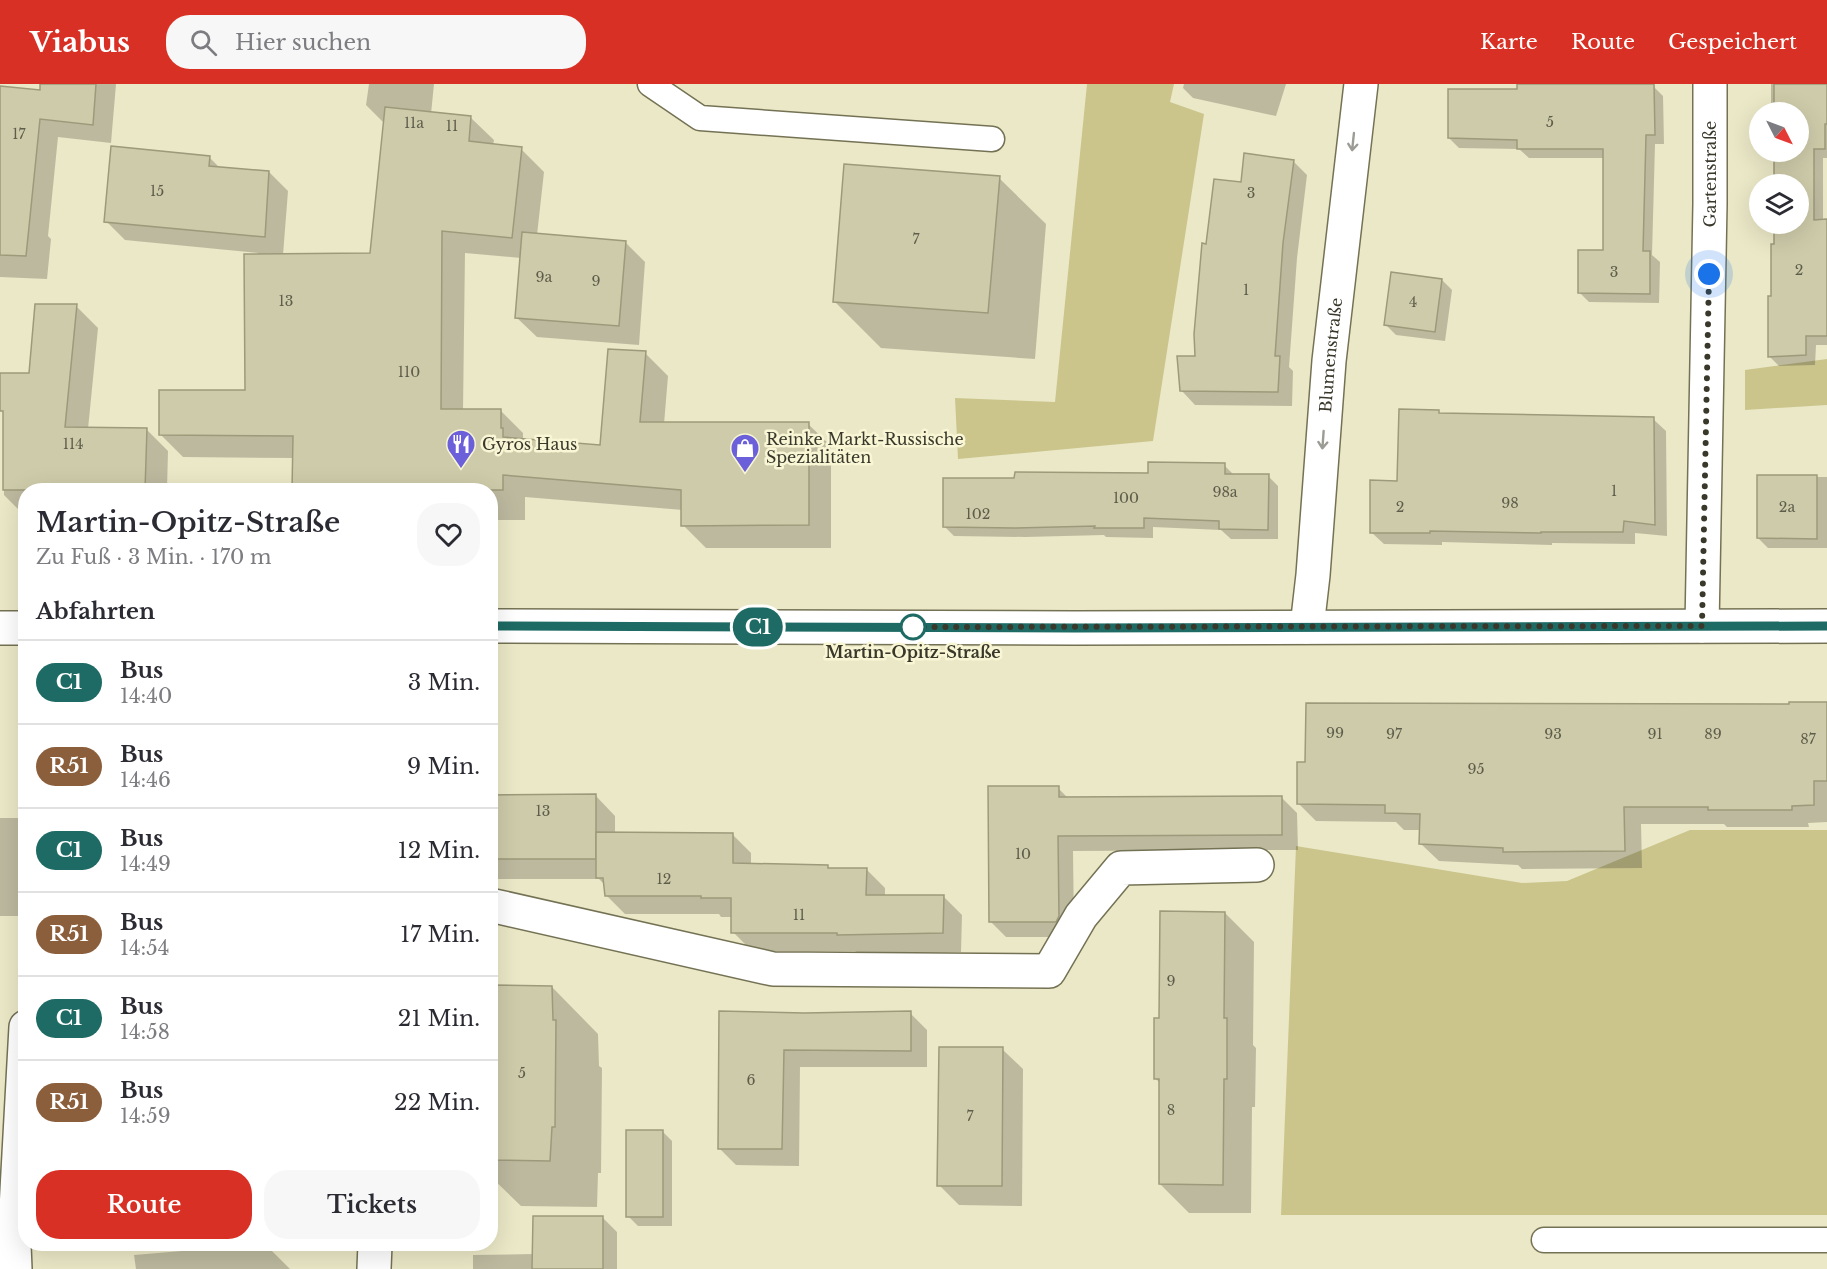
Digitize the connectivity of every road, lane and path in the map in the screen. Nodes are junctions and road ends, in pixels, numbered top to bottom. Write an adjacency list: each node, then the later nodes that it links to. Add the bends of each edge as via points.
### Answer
1 (650, 84): 4 (lane, via 700,118)
2 (1361, 84): 8 (street, Blumenstraße, one-way to 8, via 1329,361)
3 (1710, 84): 6 (street, Gartenstraße)
4 (992, 139)
5 (498, 626): 8 (street)
6 (1702, 626): 7 (street); 8 (street)
7 (1827, 626)
8 (1307, 627)
9 (0, 628): 10 (street)
10 (18, 628)
11 (1257, 865): 12 (street, via 1121,867 1081,916 1048,971 773,969)
12 (498, 907)
13 (18, 1168): 17 (street)
14 (1544, 1240): 15 (lane)
15 (1827, 1240)
16 (375, 1251): 18 (street)
17 (15, 1269)
18 (374, 1269)

